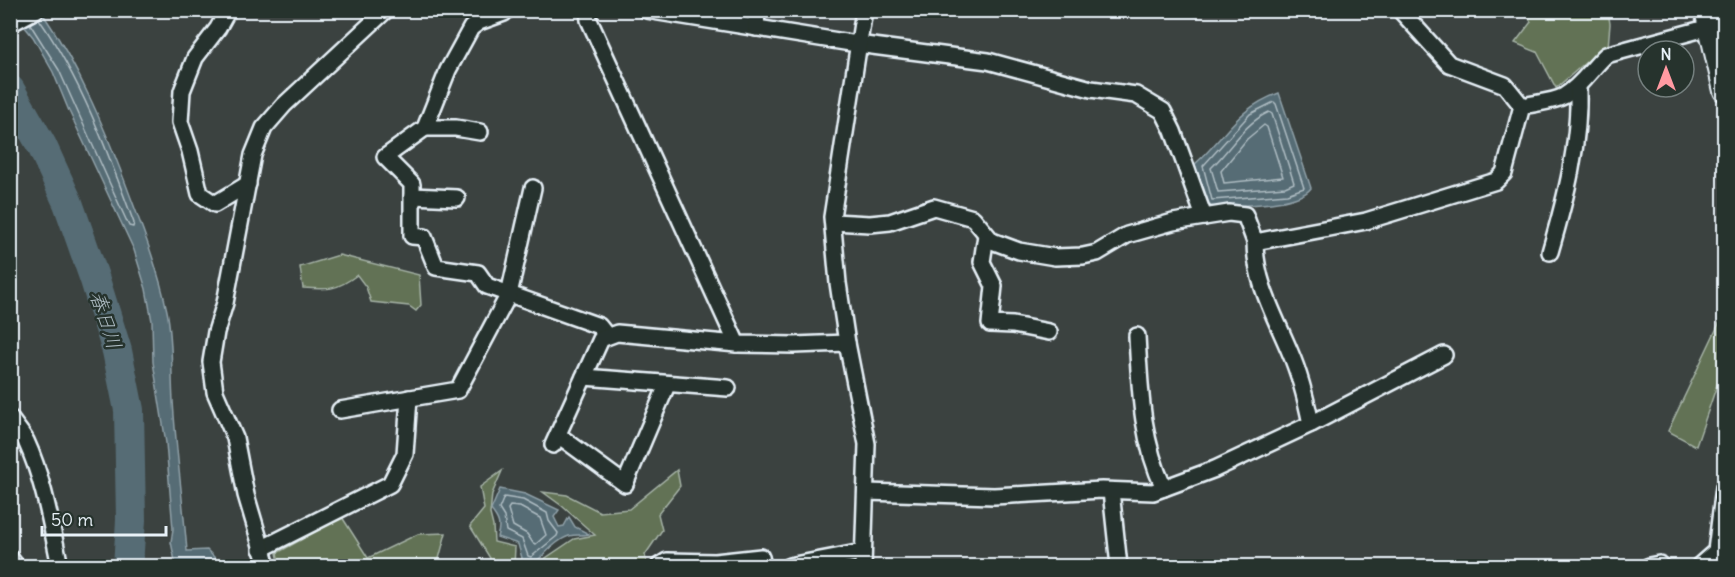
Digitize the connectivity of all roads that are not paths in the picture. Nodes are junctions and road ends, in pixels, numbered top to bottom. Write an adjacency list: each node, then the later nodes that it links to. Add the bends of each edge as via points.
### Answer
1 (36, 10): 11 (street)
2 (228, 10): 19 (street, via 195,58 182,91 180,122 200,194 215,204)
3 (386, 10): 19 (street, via 264,128 253,155)
4 (506, 10): 17 (street, via 471,28 448,70)
5 (588, 10): 33 (street, via 589,20)
6 (646, 10): 12 (street)
7 (757, 10): 12 (street)
8 (864, 10): 13 (street)
9 (1400, 10): 16 (street, via 1449,64 1505,85)
10 (1713, 20): 14 (street, via 1606,55); 15 (street)
11 (10, 24)
12 (756, 27): 13 (street)
13 (857, 44): 23 (street, via 988,61 1091,89 1136,94 1163,111); 24 (street)
14 (1578, 86): 16 (street, via 1562,97); 27 (street, via 1579,117 1572,169)
15 (1725, 91)
16 (1522, 106): 26 (street, via 1504,174 1496,181 1366,221)
17 (425, 128): 18 (street); 21 (street, via 385,157 412,184)
18 (480, 132)
19 (248, 184): 46 (street, via 211,362 215,392 235,438)
20 (533, 188): 28 (street)
21 (412, 196): 22 (street); 28 (street, via 412,236 424,237 436,267 478,273 487,286)
22 (457, 198)
23 (1204, 217): 25 (street, via 1127,235 1097,253 1083,256 1019,250); 26 (street, via 1245,215)
24 (833, 222): 25 (street, via 890,222 934,207 973,218); 32 (street)
25 (986, 235): 29 (street, via 982,262 994,286 990,324)
26 (1255, 242): 41 (street, via 1255,263 1305,394)
27 (1550, 252)
28 (509, 294): 30 (street, via 599,326); 38 (street, via 458,390)
29 (1049, 332)
30 (607, 336): 33 (street, via 617,333); 35 (street, via 601,339)
31 (1137, 336): 43 (street, via 1145,432)
32 (847, 343): 33 (street); 45 (street, via 867,444)
33 (737, 344)
34 (1444, 355): 41 (street)
35 (584, 377): 36 (street); 36 (street, via 556,440 624,484)
36 (667, 385): 37 (street)
37 (728, 388)
38 (409, 398): 39 (street); 46 (street, via 405,454 390,484)
39 (340, 410)
40 (10, 418): 50 (street, via 32,458)
41 (1311, 424): 43 (street)
42 (1725, 487): 58 (street, via 1716,551)
43 (1164, 488): 44 (street, via 1153,492)
44 (1112, 491): 45 (street, via 994,496); 55 (street)
45 (866, 492): 48 (street)
46 (261, 549): 51 (street)
47 (10, 558): 49 (street)
48 (862, 560): 54 (street)
49 (16, 567)
50 (60, 567)
51 (267, 567)
52 (659, 567): 53 (street, via 667,561 715,562 761,557)
53 (763, 567)
54 (789, 567)
55 (1119, 567)
56 (1649, 567): 57 (street)
57 (1661, 567)
58 (1699, 567)

